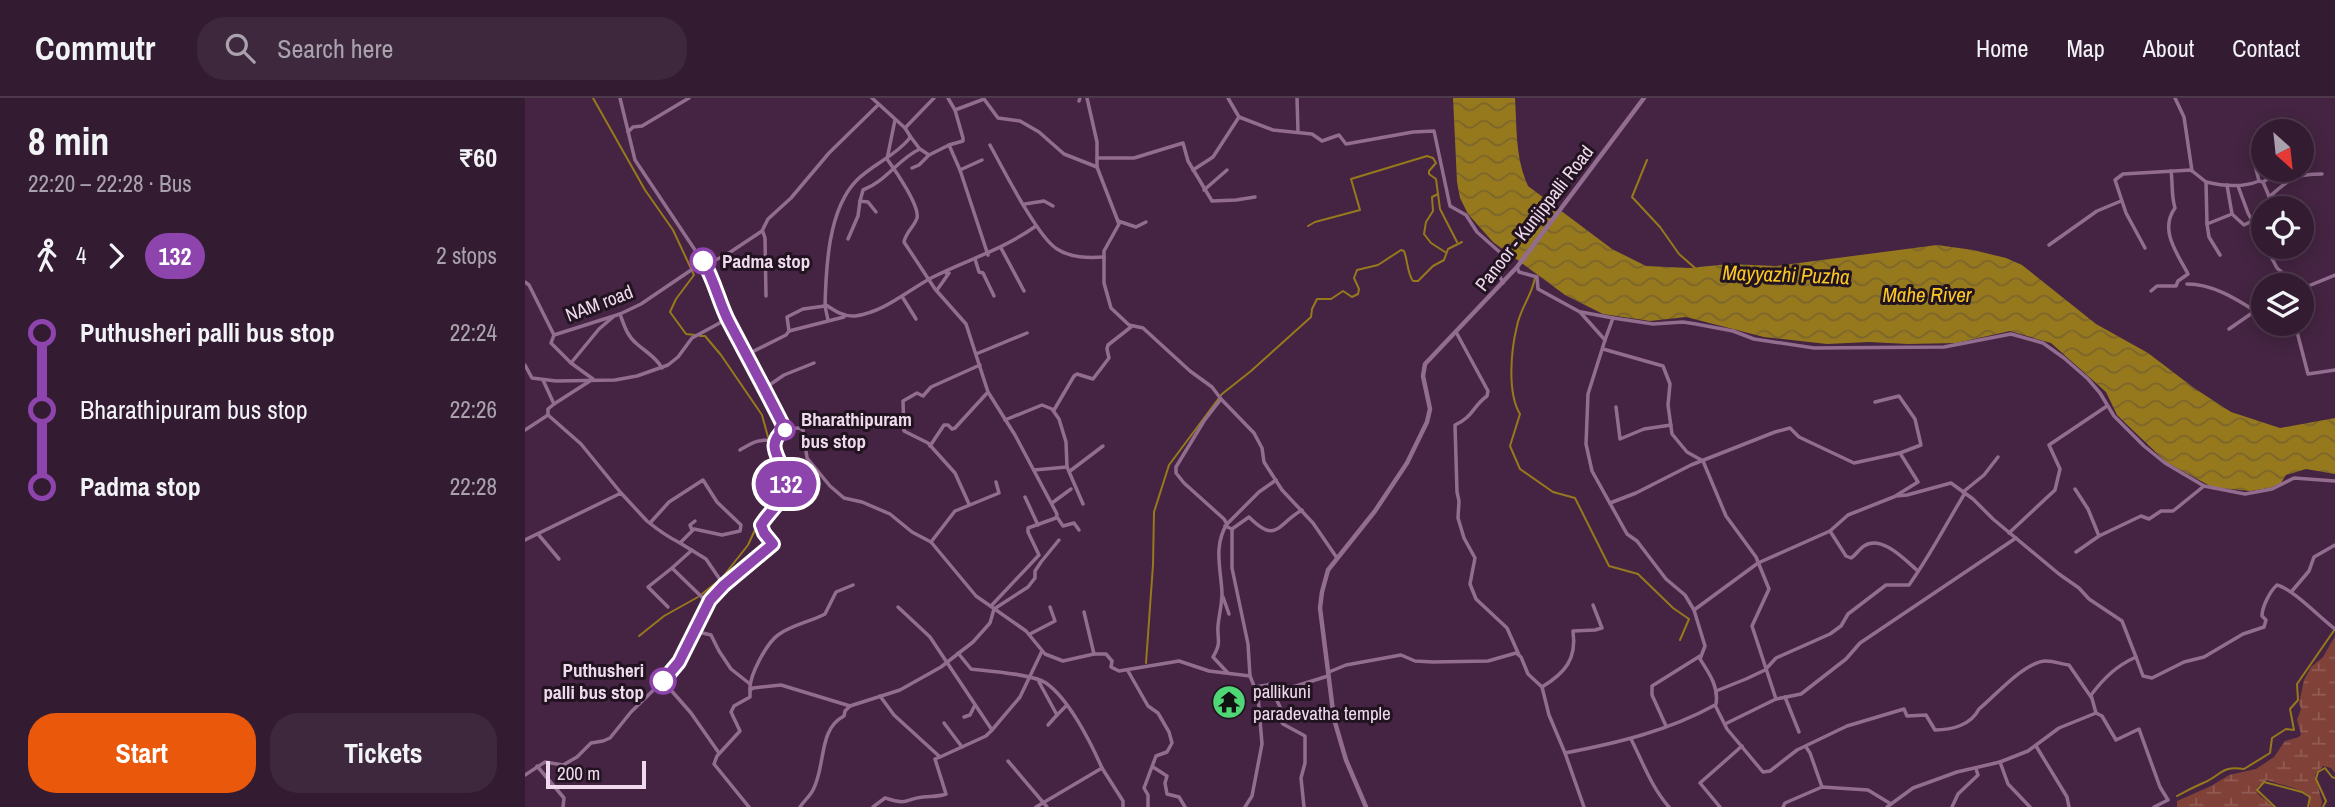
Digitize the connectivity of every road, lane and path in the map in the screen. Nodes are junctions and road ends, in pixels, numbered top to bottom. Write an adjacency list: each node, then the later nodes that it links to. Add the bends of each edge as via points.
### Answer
1 (620, 98): 17 (street)
2 (689, 98): 17 (street)
3 (872, 98): 12 (street)
4 (934, 98): 16 (street)
5 (949, 98): 13 (street)
6 (984, 98): 13 (street); 27 (street, via 998,118 1020,121 1064,154)
7 (1087, 98): 24 (street)
8 (1227, 98): 14 (street)
9 (1297, 98): 18 (street)
10 (2175, 98): 34 (street, via 2184,117)
11 (1642, 99): 66 (main road, Panoor - Kunjippalli Road)
12 (878, 105): 15 (street); 55 (street, NAM road, via 768,219)
13 (955, 110): 20 (street, via 963,141)
14 (1239, 117): 18 (street, via 1273,130); 31 (street, via 1213,157)
15 (895, 120): 16 (street); 25 (street)
16 (905, 128): 19 (street)
17 (628, 132): 65 (street, via 635,160)
18 (1298, 132): 72 (street, via 1317,135 1322,141 1339,135 1348,144 1434,131 1450,206 1467,215 1477,232 1503,255 1494,265)
19 (910, 136): 22 (street); 25 (street)
20 (949, 145): 23 (street); 30 (street)
21 (990, 145): 45 (street)
22 (920, 149): 23 (street); 29 (street)
23 (929, 155): 28 (street)
24 (1097, 158): 27 (street); 31 (street, via 1134,158 1183,143)
25 (887, 159): 29 (street); 81 (street, via 855,181 839,208 829,251)
26 (982, 160): 30 (street)
27 (1097, 167): 50 (street)
28 (912, 168)
29 (895, 169): 43 (street, via 863,190); 70 (street, via 918,211 904,242)
30 (960, 170): 60 (street)
31 (1193, 170): 40 (street)
32 (1227, 170): 40 (street)
33 (2171, 171): 34 (street); 44 (street, via 2117,177); 77 (street, via 2175,208 2169,217 2168,236 2188,274 2176,286 2157,286)
34 (2192, 171): 36 (street)
35 (2322, 174): 41 (street, via 2300,174)
36 (2206, 182): 38 (street); 52 (street)
37 (2258, 182): 39 (street)
38 (2227, 185): 39 (street); 48 (street)
39 (2238, 186): 49 (street)
40 (1204, 190): 42 (street, via 1212,201)
41 (2270, 196)
42 (1255, 197)
43 (860, 201): 47 (street, via 868,202); 56 (street)
44 (2121, 201): 57 (street, via 2097,211); 59 (street)
45 (1025, 204): 46 (street, via 1044,201); 54 (street)
46 (1053, 206)
47 (876, 212)
48 (2232, 214): 52 (street); 53 (street, via 2244,225)
49 (2251, 217)
50 (1118, 221): 51 (street, via 1136,227); 62 (street)
51 (1146, 222)
52 (2207, 223): 61 (street)
53 (2251, 223)
54 (1036, 226): 58 (street); 62 (street, via 1058,250 1086,258)
55 (762, 231): 65 (street, NAM road, via 726,255); 78 (street)
56 (848, 239)
57 (2049, 245)
58 (1001, 248): 60 (street); 76 (street)
59 (2145, 248)
60 (988, 255): 63 (street)
61 (2220, 256)
62 (1104, 257): 92 (street, via 1108,302)
63 (975, 259): 67 (street); 79 (street)
64 (2272, 259): 68 (street)
65 (704, 263): 84 (street, NAM road); 89 (street)
66 (1517, 268): 72 (main road, Panoor - Kunjippalli Road); 83 (street, via 1537,277 1538,289)
67 (944, 272): 70 (street); 75 (street, via 949,274)
68 (2283, 273)
69 (2335, 275): 74 (street)
70 (929, 280): 75 (street); 80 (street)
71 (525, 282): 97 (street, NAM road)
72 (1503, 283): 96 (main road, Panoor - Kunjippalli Road)
73 (2187, 284): 82 (street, via 2199,284)
74 (2314, 284)
75 (937, 290): 102 (street, via 966,324)
76 (1024, 291)
77 (2151, 291)
78 (766, 296)
79 (994, 296)
80 (903, 298): 87 (street, via 865,314); 90 (street)
81 (825, 305): 87 (street); 91 (street); 94 (street, via 793,312 787,317)
82 (2251, 308)
83 (1580, 312): 88 (street); 99 (street)
84 (621, 314): 86 (street, NAM road); 107 (street, via 629,335)
85 (2251, 314): 93 (street)
86 (614, 316): 97 (street, NAM road); 103 (street)
87 (846, 316): 91 (street)
88 (1613, 318): 99 (street); 116 (street, via 1653,324 1683,322 1814,348 1944,347 2011,334 2043,343 2064,358 2088,379)
89 (727, 319): 101 (street); 107 (street, via 695,337)
90 (916, 319)
91 (828, 320): 94 (street)
92 (1132, 327): 113 (street, via 1143,328); 118 (street, via 1108,345 1109,358 1093,379 1074,376)
93 (2229, 328)
94 (789, 331): 101 (street)
95 (1027, 332): 102 (street)
96 (1455, 332): 168 (main road, Panoor - Kunjippalli Road, via 1424,368 1429,415 1407,463); 192 (street, via 1488,391 1472,415 1455,425 1458,518 1475,558 1470,584 1476,599 1507,628)
97 (554, 335): 103 (street, via 551,343)
98 (2298, 336): 108 (street, via 2308,374)
99 (1605, 340): 100 (street)
100 (1602, 349): 121 (street, via 1663,366 1670,384); 145 (street, via 1588,394 1586,444 1592,471)
101 (748, 354): 111 (street)
102 (976, 354): 106 (street)
103 (571, 363): 109 (street)
104 (814, 363): 111 (street)
105 (525, 365): 110 (street, via 532,378)
106 (980, 365): 112 (street); 125 (street, via 931,387 923,396 917,393 903,401 904,431)
107 (662, 368): 109 (street, via 615,380)
108 (2335, 370)
109 (593, 379): 110 (street); 115 (street)
110 (543, 380): 115 (street)
111 (765, 388): 122 (street)
112 (988, 392): 120 (street); 125 (street, via 955,428 944,425)
113 (1220, 398): 133 (street, via 1254,433); 152 (street, via 1176,467 1179,478)
114 (1875, 402): 128 (street, via 1899,396 1915,419 1921,444)
115 (554, 404): 119 (street)
116 (2107, 406): 136 (street, via 2155,455); 157 (street, via 2049,445 2060,469 2055,490)
117 (1616, 407): 121 (street, via 1620,439)
118 (1053, 410): 120 (street, via 1042,405); 131 (street, via 1066,442)
119 (548, 415): 123 (street); 139 (street, via 580,444)
120 (1005, 420): 132 (street)
121 (1671, 425): 130 (street, via 1687,452)
122 (785, 429): 124 (street); 163 (street, via 803,430 807,458 840,495 880,508)
123 (525, 430)
124 (774, 440): 127 (street, via 757,441); 173 (street, via 786,485 761,525 773,544)
125 (930, 446): 146 (street, via 955,473)
126 (1103, 446): 131 (street)
127 (740, 450)
128 (1900, 453): 130 (street, via 1854,463 1799,437 1790,428); 141 (street, via 1918,482)
129 (1998, 457): 140 (street)
130 (1703, 461): 145 (street); 170 (street, via 1726,516)
131 (1068, 469): 132 (street); 144 (street)
132 (1034, 470): 143 (street)
133 (1276, 480): 147 (street); 152 (street)
134 (2335, 481): 136 (street, via 2294,478 2272,489 2245,494)
135 (996, 482): 146 (street, via 999,493)
136 (2204, 486): 159 (street, via 2173,511 2161,511 2149,519 2140,516)
137 (1072, 489): 143 (street)
138 (2075, 489): 159 (street)
139 (621, 493): 150 (street); 158 (street)
140 (1964, 493): 141 (street, via 1951,483); 157 (street); 172 (street)
141 (1896, 496): 156 (street, via 1848,515)
142 (1025, 497): 151 (street)
143 (1052, 503): 148 (street)
144 (1083, 503)
145 (1610, 503): 183 (street, via 1627,534)
146 (969, 504): 163 (street, via 955,511)
147 (1302, 510): 153 (street, via 1272,533 1249,517); 168 (street)
148 (1057, 517): 151 (street); 155 (street, via 1063,526 1074,523)
149 (695, 521): 154 (street)
150 (650, 523): 154 (street, via 669,502 703,480 741,525 740,531 722,535); 164 (street)
151 (1038, 525): 182 (street, via 1028,532 1039,555)
152 (1226, 525): 153 (street); 176 (street, via 1219,540)
153 (1232, 529): 200 (street, via 1232,568)
154 (692, 530): 164 (street)
155 (1079, 530)
156 (1830, 531): 170 (street); 172 (street, via 1851,558 1874,543 1894,550)
157 (2010, 533): 160 (street)
158 (538, 534): 161 (street); 169 (street)
159 (2099, 536): 167 (street)
160 (2015, 538): 194 (street, via 2122,621); 211 (street, via 1860,643 1801,694)
161 (525, 540)
162 (1059, 540): 182 (street, via 1028,587)
163 (931, 542): 182 (street, via 976,596)
164 (680, 543): 166 (street)
165 (2335, 545): 175 (street, via 2314,557)
166 (692, 550): 171 (street); 173 (street, via 706,559)
167 (2076, 552)
168 (1337, 558): 199 (main road, Panoor - Kunjippalli Road, via 1324,580 1320,608)
169 (559, 559)
170 (1758, 563): 183 (street); 196 (street, via 1769,589 1752,626)
171 (672, 568): 177 (street); 179 (street, via 648,587)
172 (1919, 572): 196 (street, via 1909,585 1885,585 1830,634 1776,658)
173 (724, 585): 177 (street)
174 (853, 585): 204 (street, via 836,592 825,614 777,635)
175 (2292, 591): 186 (street); 194 (street, via 2274,587 2262,611 2264,627 2204,657 2147,678)
176 (1222, 597): 185 (street); 198 (street, via 1220,644 1213,657)
177 (708, 603): 187 (street)
178 (1593, 605): 207 (street, via 1602,628 1573,631 1570,664)
179 (668, 607)
180 (898, 607): 195 (street, via 930,637)
181 (1050, 607): 188 (street, via 1055,621)
182 (992, 608): 188 (street); 190 (street, via 990,623 982,634)
183 (1694, 610): 193 (street, via 1705,646)
184 (1084, 611): 191 (street)
185 (1229, 614)
186 (2335, 629)
187 (694, 631): 202 (street); 204 (street, via 711,635 731,669)
188 (1030, 634): 189 (street)
189 (1042, 651): 191 (street, via 1063,662); 201 (street)
190 (958, 653): 195 (street); 201 (street, via 971,669)
191 (1094, 653): 197 (street, via 1106,654 1111,667)
192 (1519, 655): 199 (street, via 1433,662 1401,655 1346,665); 207 (street, via 1528,674)
193 (1700, 656): 209 (street); 224 (street, via 1652,686)
194 (2136, 657): 212 (street, via 2109,674)
195 (945, 662): 210 (street, via 900,690); 214 (street)
196 (1765, 670): 209 (street); 213 (street)
197 (1128, 671): 198 (street, via 1179,661); 238 (street, via 1148,706 1158,713 1172,743 1167,752 1156,756)
198 (1227, 673): 200 (street)
199 (1329, 673): 205 (street, via 1283,690); 255 (main road, Panoor - Kunjippalli Road, via 1334,719)
200 (1250, 676): 206 (street)
201 (1030, 678): 203 (street); 225 (street)
202 (664, 680): 232 (street); 237 (street, via 610,738 591,743 570,762)
203 (1038, 681): 215 (street); 219 (street)
204 (750, 684): 208 (street)
205 (1269, 684): 206 (street); 254 (street, via 1282,709 1283,724 1305,736)
206 (1255, 687): 253 (street, via 1262,744 1252,796)
207 (1542, 687): 233 (street)
208 (750, 690): 217 (street, via 781,684); 232 (street, via 750,697 731,710 740,731)
209 (1716, 691): 216 (street)
210 (880, 696): 217 (street); 234 (street)
211 (1785, 697): 213 (street); 226 (street)
212 (2091, 697): 218 (street); 231 (street, via 2069,665 2046,661 2020,673 1961,725 1935,730 1926,715 1907,716 1904,709 1847,726)
213 (1776, 699): 222 (street)
214 (975, 705): 220 (street); 225 (street)
215 (1067, 705): 219 (street); 239 (street)
216 (1715, 705): 222 (street); 224 (street)
217 (850, 706): 247 (street, via 831,727 813,790)
218 (2096, 713): 228 (street, via 2053,731); 263 (street, via 2116,740 2139,729 2168,800)
219 (1057, 715): 223 (street)
220 (964, 717)
221 (944, 723): 229 (street)
222 (1724, 724): 230 (street)
223 (1048, 725)
224 (1666, 726): 227 (street)
225 (992, 730): 229 (street)
226 (1799, 732)
227 (1632, 739): 233 (street); 257 (street, via 1655,792)
228 (2036, 746): 236 (street); 262 (street)
229 (963, 747): 234 (street)
230 (1742, 747): 231 (street, via 1763,772); 258 (street, via 1700,783)
231 (1806, 747): 242 (street)
232 (719, 753): 245 (street, via 715,766)
233 (1565, 753): 256 (street)
234 (940, 757): 248 (street, via 935,759 946,794 903,804 885,799)
235 (1008, 761): 243 (street)
236 (2000, 762): 240 (street); 261 (street, via 2008,784)
237 (537, 766): 241 (street); 246 (street, via 564,798)
238 (1153, 767): 251 (street, via 1144,788); 252 (street, via 1167,776 1167,794 1179,797)
239 (1103, 768): 243 (street); 250 (street)
240 (1976, 769): 244 (street, via 1913,788); 260 (street, via 1978,775 1958,794)
241 (525, 775)
242 (1822, 787): 244 (street, via 1868,790); 259 (street)
243 (1046, 805): 249 (street)
244 (1889, 805)
245 (748, 806)
246 (563, 807)
247 (800, 807)
248 (873, 807)
249 (1036, 807)
250 (1123, 807)
251 (1148, 807)
252 (1185, 807)
253 (1245, 807)
254 (1304, 807)
255 (1366, 807)
256 (1584, 807)
257 (1669, 807)
258 (1720, 807)
259 (1783, 807)
260 (1952, 807)
261 (2030, 807)
262 (2069, 807)
263 (2154, 807)

